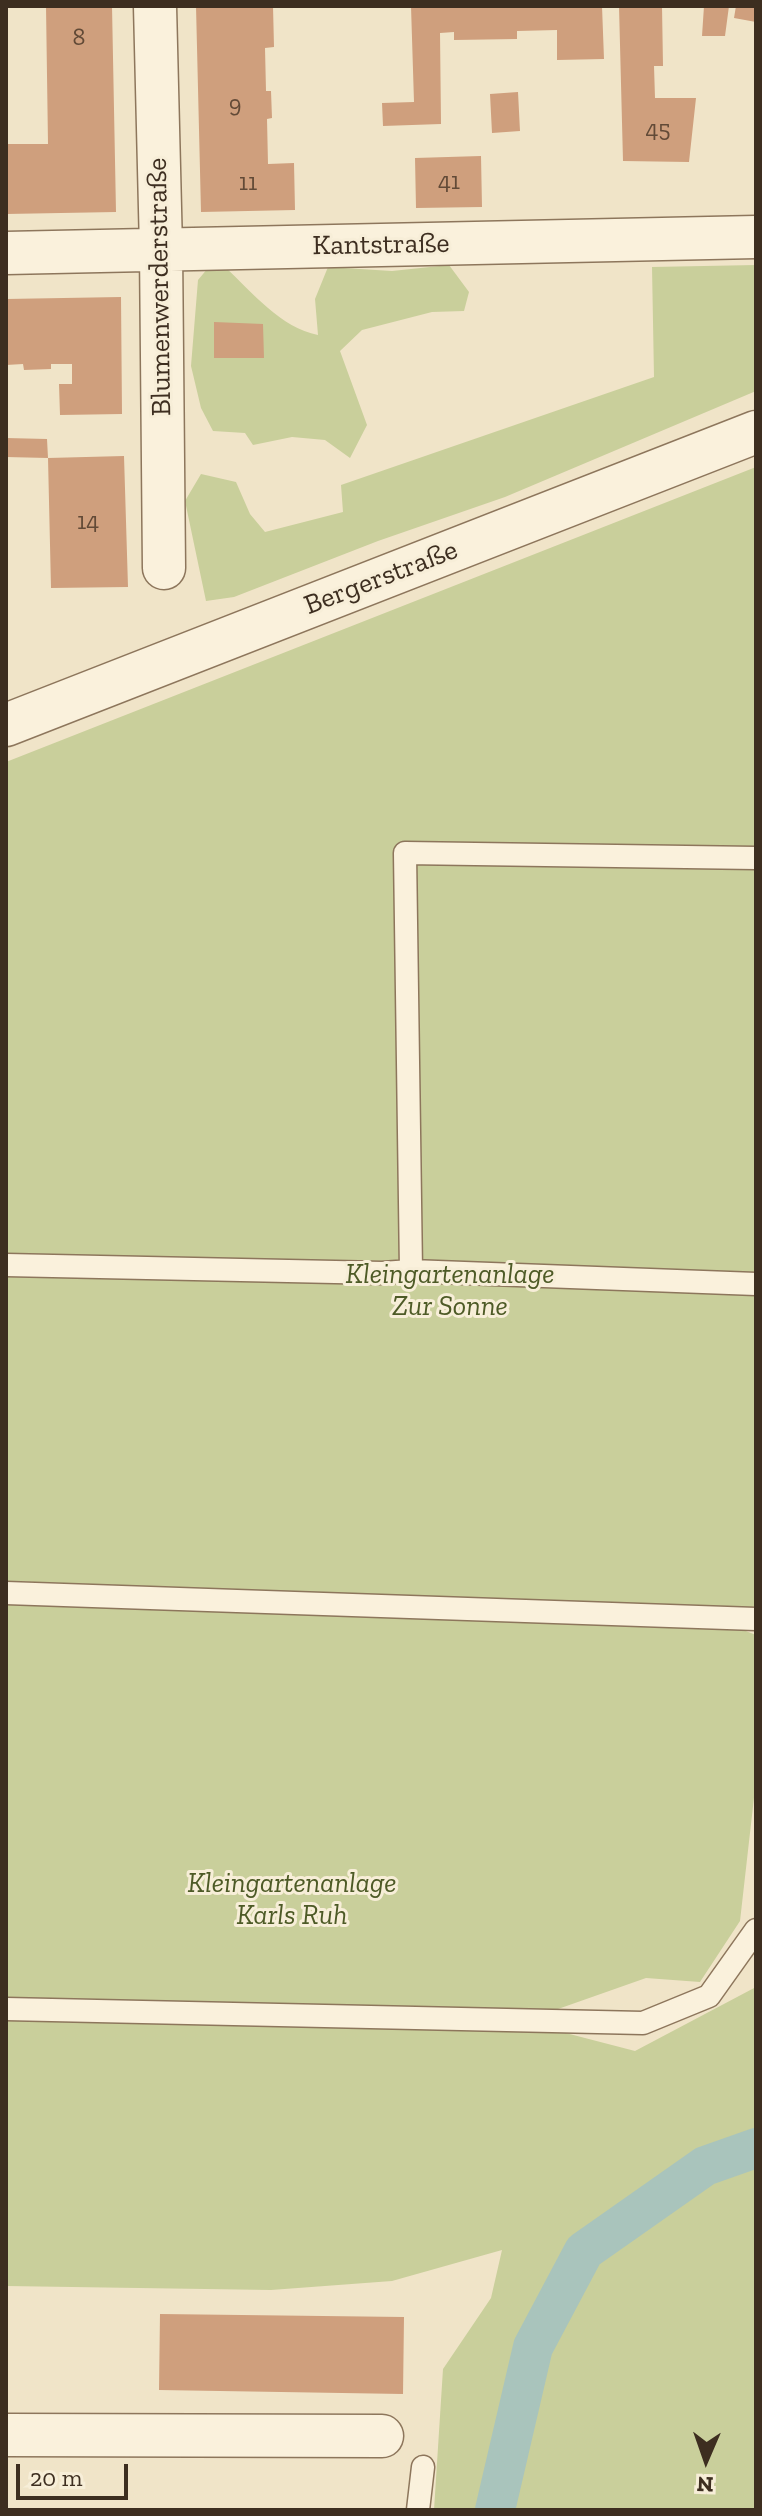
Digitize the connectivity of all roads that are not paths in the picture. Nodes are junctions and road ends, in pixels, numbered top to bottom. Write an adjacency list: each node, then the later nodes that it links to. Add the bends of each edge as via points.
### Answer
1 (155, 6): 3 (street, Blumenwerderstraße)
2 (756, 237): 3 (street, Kantstraße)
3 (161, 249): 4 (street, Kantstraße); 6 (street, Blumenwerderstraße)
4 (6, 253)
5 (756, 432): 7 (street, Bergerstraße)
6 (164, 568)
7 (6, 725)
8 (756, 858): 10 (lane, via 405,853)
9 (6, 1265): 10 (lane)
10 (411, 1271): 11 (lane)
11 (756, 1284)
12 (6, 1593): 13 (lane)
13 (756, 1619)
14 (756, 1930): 15 (lane, via 709,1996 643,2023)
15 (6, 2009)
16 (6, 2435): 17 (street)
17 (382, 2436)
18 (423, 2467): 19 (lane)
19 (418, 2510)

